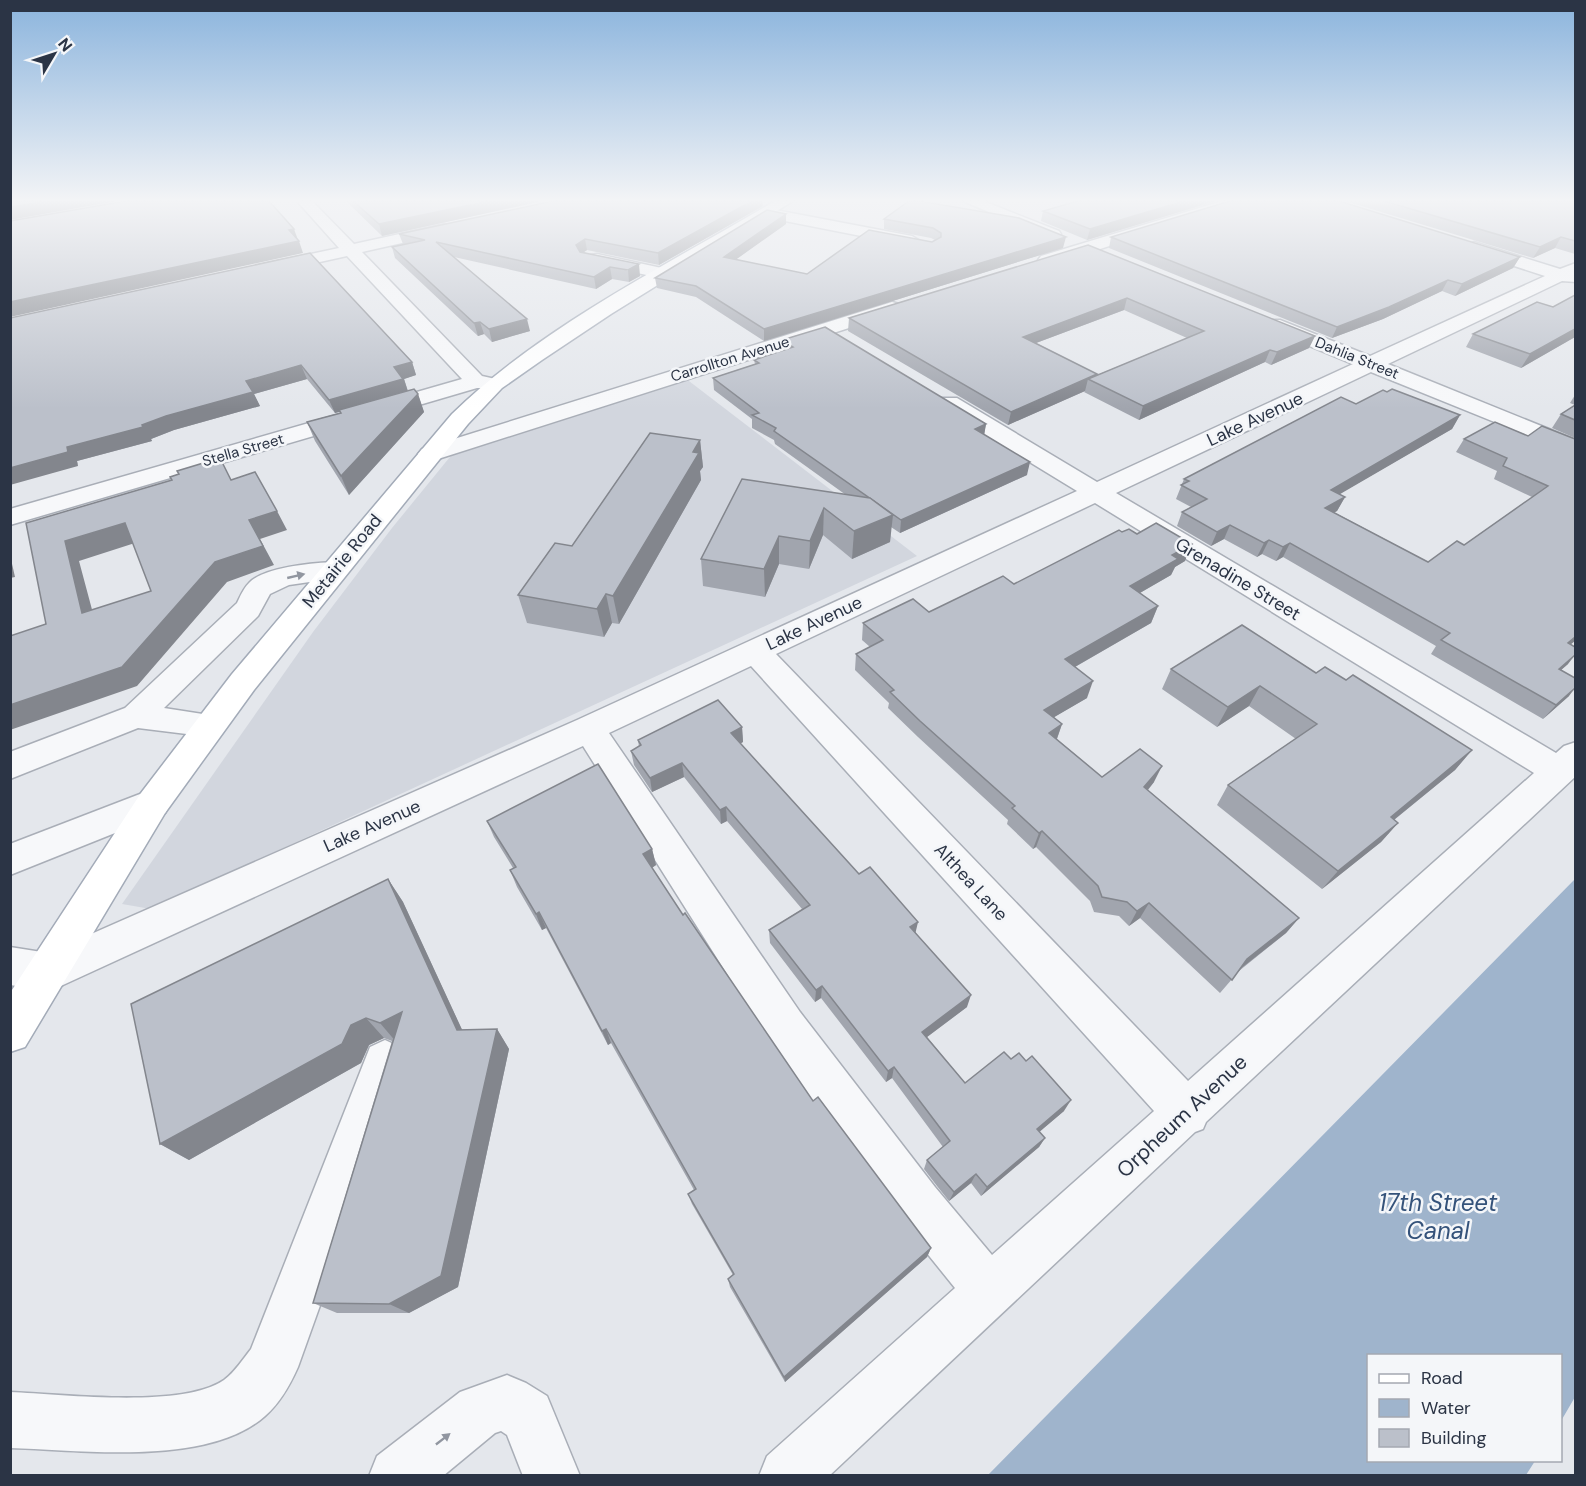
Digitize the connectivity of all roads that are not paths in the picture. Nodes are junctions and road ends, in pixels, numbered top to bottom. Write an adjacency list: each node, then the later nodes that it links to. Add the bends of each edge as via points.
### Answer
1 (259, 270): 5 (street)
2 (370, 270): 13 (street)
3 (649, 270): 6 (street)
4 (671, 270): 6 (main road, Metairie Road)
5 (256, 271)
6 (665, 274): 13 (main road, Metairie Road)
7 (1571, 274): 12 (street, Lake Avenue)
8 (906, 304): 10 (street, Carrollton Avenue)
9 (1251, 315): 12 (street, Dahlia Street)
10 (827, 329): 11 (street); 16 (street, Carrollton Avenue)
11 (857, 347)
12 (1373, 364): 15 (street, Dahlia Street); 17 (street, Lake Avenue)
13 (485, 383): 16 (main road, Metairie Road); 18 (street, Stella Street)
14 (926, 390): 17 (street, Grenadine Street)
15 (1575, 448)
16 (430, 454): 19 (main road, Metairie Road)
17 (1095, 493): 20 (street, Lake Avenue); 24 (street, Grenadine Street)
18 (10, 517)
19 (334, 571): 21 (street, one-way to 19, via 248,609 259,588 316,571); 22 (main road, Metairie Road)
20 (755, 651): 23 (street, Lake Avenue); 32 (street, Althea Lane)
21 (136, 716): 22 (street); 25 (street)
22 (211, 725): 26 (main road, Metairie Road)
23 (589, 729): 29 (street, Lake Avenue); 33 (street, via 785,1027 918,1204)
24 (1567, 763): 32 (street, Orpheum Avenue)
25 (10, 766)
26 (153, 803): 27 (street); 29 (main road, Metairie Road)
27 (10, 860)
28 (10, 966): 29 (street)
29 (49, 972): 30 (main road, Metairie Road)
30 (10, 1032)
31 (385, 1062): 34 (street, via 271,1368 244,1399 214,1415 169,1424)
32 (1186, 1113): 33 (street, Orpheum Avenue)
33 (990, 1292): 37 (street, Orpheum Avenue)
34 (10, 1420)
35 (397, 1476): 36 (street, one-way to 36, via 479,1411 507,1402 527,1416)
36 (552, 1476)
37 (787, 1476)

